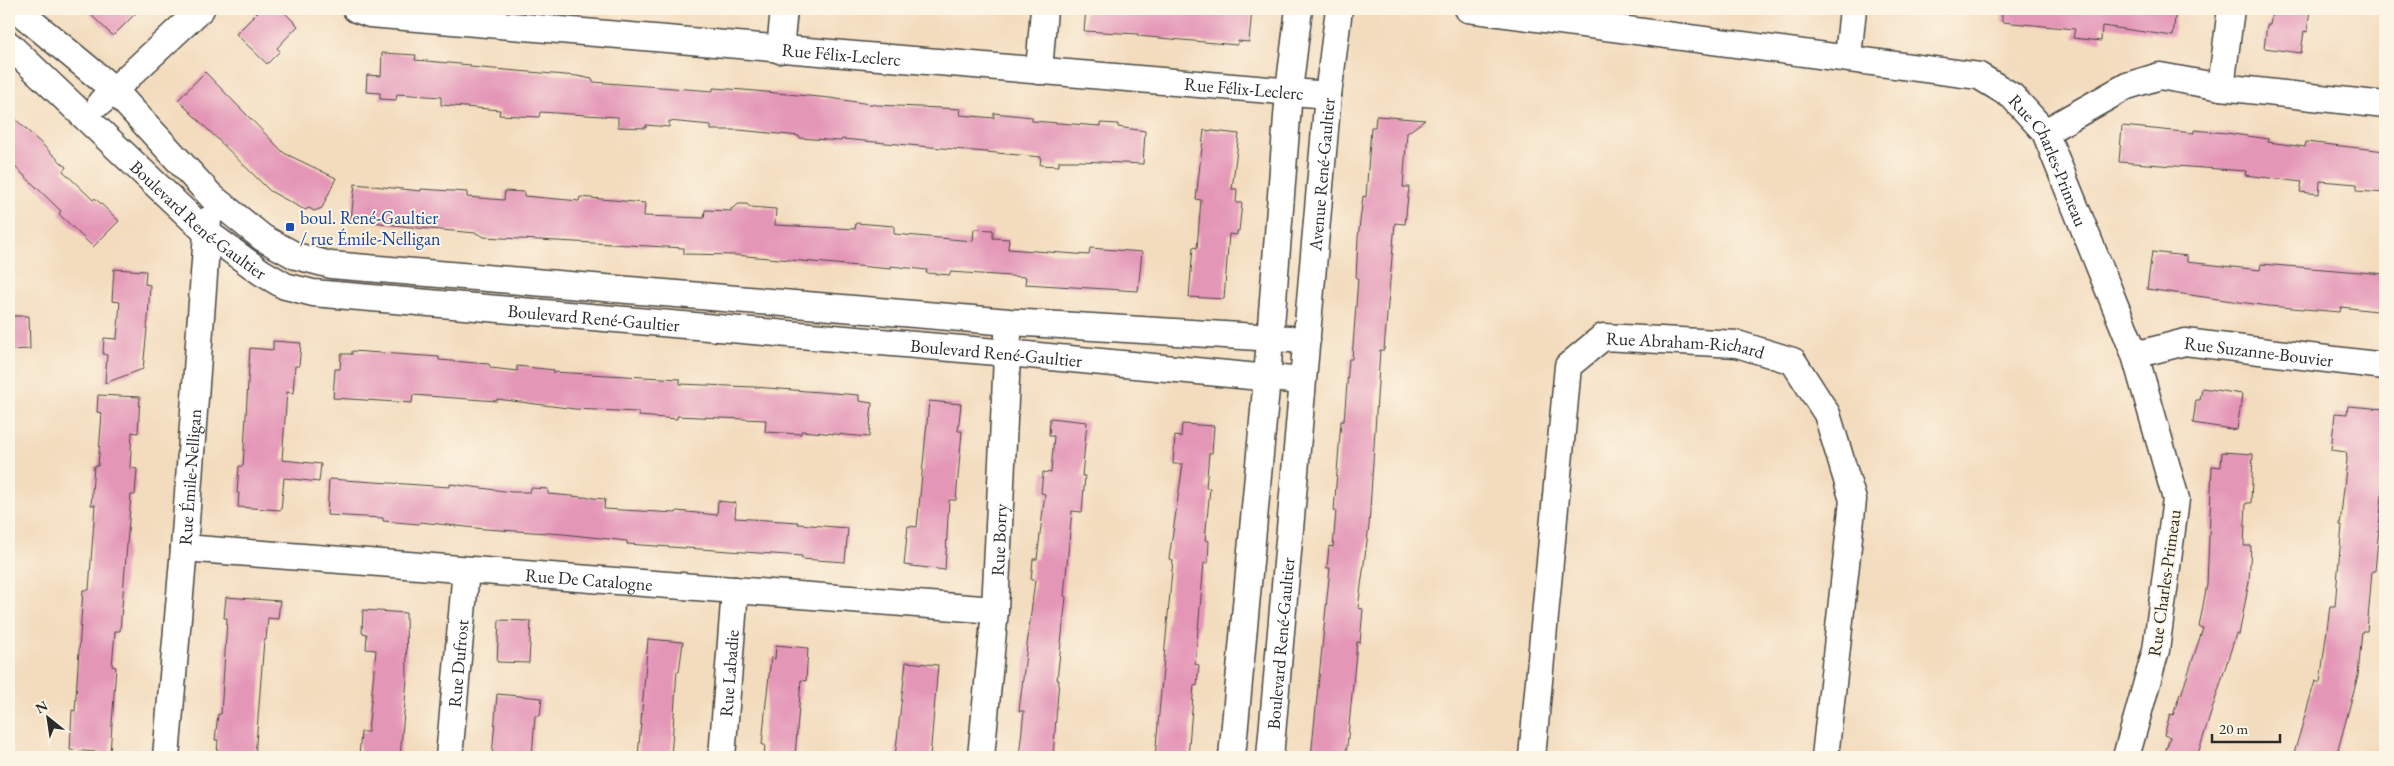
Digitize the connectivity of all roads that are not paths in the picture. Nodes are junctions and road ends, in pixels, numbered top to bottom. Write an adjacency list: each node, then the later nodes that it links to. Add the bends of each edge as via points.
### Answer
1 (16, 9): 18 (street, Boulevard René-Gaultier)
2 (201, 9): 18 (street)
3 (356, 9): 12 (street, Rue Félix-Leclerc, via 370,14)
4 (784, 9): 14 (street)
5 (1044, 9): 16 (street)
6 (1299, 9): 19 (street)
7 (1339, 9): 20 (street, Avenue René-Gaultier)
8 (1468, 9): 11 (street, Rue Charles-Primeau)
9 (1853, 9): 15 (street)
10 (2231, 9): 17 (street)
11 (1603, 17): 15 (street, Rue Charles-Primeau)
12 (531, 18): 14 (street, Rue Félix-Leclerc)
13 (9, 46): 22 (street, Boulevard René-Gaultier)
14 (780, 50): 16 (street, Rue Félix-Leclerc)
15 (1848, 57): 23 (street, Rue Charles-Primeau, via 1979,76 2012,96)
16 (1039, 70): 19 (street, Rue Félix-Leclerc)
17 (2221, 87): 21 (street); 23 (street, via 2160,76 2127,86)
18 (113, 89): 22 (street); 24 (street, Boulevard René-Gaultier)
19 (1288, 91): 20 (street, Rue Félix-Leclerc); 27 (street)
20 (1328, 94): 28 (street, Avenue René-Gaultier)
21 (2385, 105)
22 (86, 116): 25 (street, Boulevard René-Gaultier)
23 (2045, 132): 30 (street, Rue Charles-Primeau)
24 (212, 197): 25 (street, Rue Émile-Nelligan); 26 (street, Boulevard René-Gaultier, via 263,238 296,256 331,265)
25 (206, 232): 29 (street, Boulevard René-Gaultier, via 285,286 313,293); 34 (street, Rue Émile-Nelligan)
26 (1009, 322): 27 (street, Boulevard René-Gaultier); 29 (street, Rue Borry)
27 (1270, 337): 28 (street, Boulevard René-Gaultier); 32 (street, Boulevard René-Gaultier)
28 (1308, 340): 33 (street, Boulevard René-Gaultier)
29 (1008, 352): 32 (street, Boulevard René-Gaultier); 37 (street, Rue Borry)
30 (2135, 355): 31 (street, Rue Suzanne-Bouvier, via 2184,342); 46 (street, Rue Charles-Primeau, via 2176,499 2156,650)
31 (2385, 366)
32 (1268, 378): 33 (street, Boulevard René-Gaultier); 42 (street, Boulevard René-Gaultier)
33 (1302, 381): 43 (street, Boulevard René-Gaultier)
34 (184, 548): 35 (street, Rue De Catalogne); 38 (street, Rue Émile-Nelligan)
35 (466, 570): 36 (street, Rue De Catalogne); 39 (street, Rue Dufrost)
36 (735, 590): 37 (street, Rue De Catalogne); 40 (street, Rue Labadie)
37 (995, 610): 41 (street, Rue Borry)
38 (166, 757)
39 (449, 757)
40 (722, 757)
41 (981, 757)
42 (1232, 757)
43 (1270, 757)
44 (1532, 757): 45 (street, Rue Abraham-Richard, via 1568,366 1603,336 1737,344 1793,361 1827,414 1853,500)
45 (1824, 757)
46 (2126, 757)

